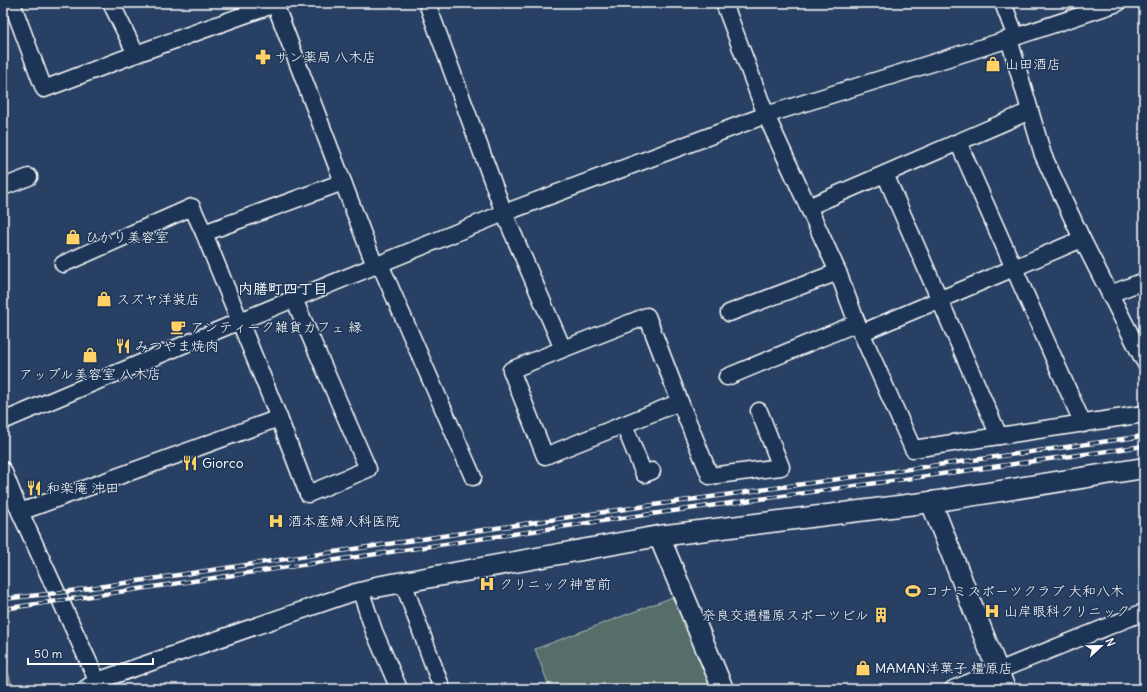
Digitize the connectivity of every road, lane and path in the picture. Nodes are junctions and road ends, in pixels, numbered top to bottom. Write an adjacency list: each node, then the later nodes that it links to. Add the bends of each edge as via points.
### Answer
1 (12, 3): 10 (street, via 44,89)
2 (111, 3): 10 (street)
3 (276, 3): 8 (street); 16 (street)
4 (427, 3): 19 (street)
5 (724, 3): 12 (street)
6 (1003, 3): 9 (street)
7 (1109, 4): 9 (street)
8 (255, 7): 10 (street)
9 (1013, 38): 11 (street); 12 (street)
10 (136, 54)
11 (1030, 111): 13 (street); 21 (street, via 1043,155)
12 (766, 115): 18 (street); 19 (street)
13 (958, 142): 14 (street); 24 (street)
14 (885, 174): 18 (street); 28 (street)
15 (29, 177): 17 (street)
16 (343, 182): 20 (street); 23 (street)
17 (3, 187)
18 (808, 207): 25 (street)
19 (504, 213): 23 (street); 33 (street)
20 (204, 233): 22 (street, via 192,207); 31 (street)
21 (1082, 239): 24 (street); 27 (street)
22 (63, 264)
23 (378, 265): 29 (street); 47 (street)
24 (1013, 268): 28 (street); 41 (street)
25 (838, 272): 30 (street); 32 (street)
26 (1144, 281): 27 (street)
27 (1110, 294): 34 (street)
28 (940, 298): 32 (street); 43 (street)
29 (294, 299): 31 (street); 39 (street, via 368,469 308,494)
30 (729, 313)
31 (240, 321): 39 (street); 40 (street)
32 (859, 328): 35 (street); 43 (street, via 913,449)
33 (563, 348): 36 (street, via 647,316); 42 (street, via 511,370 546,456)
34 (1143, 356)
35 (727, 377)
36 (680, 402): 37 (street, via 710,476 781,467); 42 (street)
37 (759, 411)
38 (1144, 414): 41 (street)
39 (279, 418): 49 (street)
40 (3, 421)
41 (1083, 424): 43 (street)
42 (624, 425): 46 (street, via 644,474)
43 (999, 436)
44 (1144, 468): 48 (street)
45 (3, 470): 49 (street)
46 (652, 472)
47 (473, 477)
48 (931, 502): 50 (street); 54 (street)
49 (20, 512): 55 (street)
50 (659, 536): 51 (street); 58 (street)
51 (403, 582): 52 (street); 57 (street)
52 (368, 590): 55 (street, via 352,593); 56 (street, via 374,631)
53 (1144, 612): 54 (street)
54 (1001, 680): 59 (street)
55 (94, 686)
56 (400, 689)
57 (442, 689)
58 (723, 689)
59 (953, 689)

